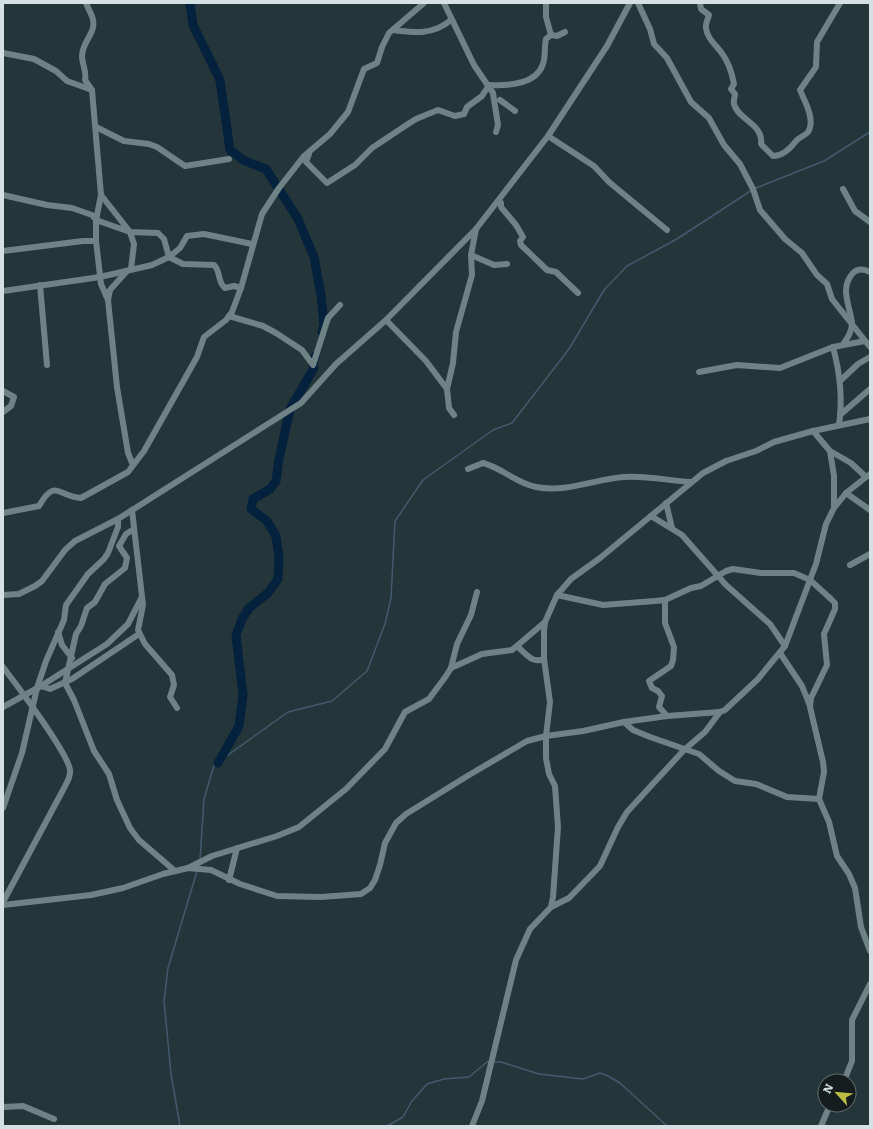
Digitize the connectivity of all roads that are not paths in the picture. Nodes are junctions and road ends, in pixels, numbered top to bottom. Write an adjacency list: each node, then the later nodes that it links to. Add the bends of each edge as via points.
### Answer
1 (84, 3): 15 (street, via 93,20 93,27 84,42 82,55 85,80)
2 (424, 3): 10 (street)
3 (444, 3): 9 (street)
4 (546, 3): 12 (street, via 546,17)
5 (630, 3): 20 (street, via 607,46)
6 (638, 3): 49 (street, via 654,44 666,58 690,102 708,118 724,145 740,164 760,210 785,239 802,253 827,284 832,299)
7 (700, 3): 8 (street, via 701,8 709,15 706,27 710,38 733,76 734,84 731,90 735,94 734,103 758,131 762,137 762,144 773,156 791,148 798,138 807,133 809,112 800,90 816,67 817,42)
8 (840, 3)
9 (451, 20): 10 (street, via 438,30); 14 (street, via 474,65)
10 (393, 30): 21 (street, via 389,33 377,63 364,69 348,112 330,134)
11 (565, 32): 12 (street, via 557,36)
12 (551, 35): 14 (street, via 546,39 544,62 537,73 529,79 507,86)
13 (3, 53): 15 (street, via 34,59 56,71 67,81)
14 (489, 85): 19 (street, via 494,97 498,125); 21 (street, via 482,96 467,107 464,114 455,116 438,110 416,119 372,148 355,165 327,183 306,162)
15 (92, 90): 18 (street)
16 (500, 100): 17 (street)
17 (515, 111)
18 (96, 127): 22 (street, via 124,141 157,147 185,166); 25 (street)
19 (496, 132)
20 (548, 136): 29 (street); 30 (street, via 594,166 609,182)
21 (312, 149): 33 (street, via 268,203)
22 (228, 159)
23 (843, 189): 28 (street, via 855,212)
24 (3, 195): 27 (street, via 72,208 92,215)
25 (101, 195): 27 (street); 31 (street)
26 (501, 203): 44 (street, via 501,207 523,237 520,241 521,246 547,270 556,272)
27 (96, 220): 31 (street); 32 (street)
28 (870, 222)
29 (476, 229): 35 (street); 48 (street)
30 (667, 230)
31 (130, 232): 36 (street, via 153,232 161,236); 38 (street, via 134,244)
32 (96, 241): 34 (street); 40 (street)
33 (252, 244): 36 (street, via 204,234 187,236 180,248); 42 (street)
34 (3, 251)
35 (471, 255): 37 (street, via 494,265); 58 (street, via 472,275 456,332)
36 (170, 257): 38 (street, via 152,265); 42 (street, via 183,264 214,265 224,288)
37 (507, 264)
38 (129, 270): 40 (street); 45 (street, via 110,290)
39 (870, 272): 49 (street, via 855,270 847,283 847,302)
40 (100, 277): 41 (street); 45 (street)
41 (40, 285): 43 (street); 55 (street)
42 (241, 288): 47 (street)
43 (3, 291)
44 (578, 293)
45 (108, 300): 68 (street, via 117,387 128,453)
46 (340, 305): 47 (street, via 328,318 313,365 302,350 276,333 263,326)
47 (229, 316): 68 (street, via 204,337 197,357 164,419)
48 (386, 320): 58 (street, via 426,362); 75 (street, via 336,364 301,403)
49 (852, 324): 50 (street); 51 (street)
50 (865, 340): 51 (street); 53 (street)
51 (844, 343): 52 (street)
52 (833, 347): 56 (street, via 780,368 736,365); 57 (street)
53 (870, 347)
54 (870, 357): 57 (street, via 858,364)
55 (47, 366)
56 (699, 372)
57 (840, 381): 63 (street)
58 (447, 389): 62 (street, via 448,408)
59 (870, 389): 63 (street)
60 (3, 391): 61 (street, via 14,397 11,406)
61 (3, 412)
62 (454, 415)
63 (840, 415): 65 (street)
64 (870, 419): 65 (street)
65 (839, 425): 66 (street)
66 (813, 431): 67 (street); 71 (street, via 774,442 756,452 726,461)
67 (830, 451): 70 (street); 74 (street, via 834,476)
68 (133, 465): 77 (street, via 128,472 81,498 56,490 50,491 39,506)
69 (468, 469): 71 (street, via 483,463 520,482 552,488 575,487 637,476)
70 (868, 476): 72 (street)
71 (691, 482): 73 (street)
72 (846, 493): 74 (street); 76 (street)
73 (666, 503): 78 (street); 81 (street)
74 (834, 508): 85 (street, via 826,524 821,549)
75 (132, 510): 79 (street); 80 (street)
76 (870, 510)
77 (3, 513)
78 (651, 516): 81 (street); 88 (street, via 571,579)
79 (118, 519): 87 (street, via 75,541 35,586 19,594); 92 (street, via 118,527 108,552 88,574 66,605 64,620)
80 (134, 528): 89 (street); 97 (street, via 126,534 119,546 127,558 124,568 105,584 95,602 87,608 76,634)
81 (672, 528): 84 (street)
82 (870, 554): 83 (street)
83 (850, 565)
84 (719, 576): 85 (street, via 726,571 734,570 788,572); 90 (street); 94 (street, via 770,624)
85 (810, 580): 94 (street); 107 (street, via 835,604 824,634 827,665 811,698)
86 (477, 592): 101 (street, via 471,615 457,644)
87 (3, 595)
88 (556, 595): 90 (street, via 603,605); 91 (street)
89 (142, 597): 93 (street); 99 (street, via 133,616 118,635)
90 (665, 600): 111 (street, via 665,623 674,647 673,660 671,666 649,681 652,688 662,696 659,707)
91 (545, 622): 95 (street); 98 (street)
92 (58, 632): 97 (street, via 62,645); 104 (street)
93 (139, 634): 103 (street); 109 (street, via 172,675 174,685 170,697)
94 (785, 646): 96 (street)
95 (518, 647): 98 (street, via 534,660); 101 (street, via 506,652 482,654)
96 (780, 654): 107 (street, via 802,686); 110 (street, via 758,679)
97 (71, 656): 99 (street); 102 (street)
98 (544, 659): 113 (street, via 550,702)
99 (76, 663): 102 (street)
100 (3, 666): 105 (street)
101 (452, 668): 117 (street, via 429,698 405,712 385,749 346,790 299,827)
102 (67, 669): 103 (street); 104 (street)
103 (65, 683): 104 (street, via 50,689); 119 (street, via 94,751 109,774 130,828 139,840)
104 (39, 687): 105 (street); 108 (street)
105 (24, 694): 106 (street); 108 (street)
106 (3, 707)
107 (810, 707): 115 (street, via 824,772)
108 (32, 708): 116 (street, via 20,760); 121 (street, via 68,763 69,778)
109 (177, 708)
110 (720, 712): 111 (street); 114 (street, via 705,732)
111 (667, 716): 112 (street)
112 (624, 722): 113 (street); 114 (street, via 633,730)
113 (546, 736): 120 (street, via 527,741 401,818 385,843 373,884 361,894 321,897 277,896); 122 (street, via 547,768 555,786 558,827)
114 (684, 750): 115 (street, via 705,757 719,771 735,781 760,785 787,797); 122 (street, via 627,812 600,866 569,898)
115 (819, 799): 123 (street, via 837,856 855,888)
116 (3, 808)
117 (237, 848): 118 (street, via 212,856); 120 (street)
118 (188, 868): 119 (street); 120 (street, via 211,870)
119 (175, 871): 121 (street, via 123,888 91,895)
120 (229, 880)
121 (3, 903)
122 (551, 907): 131 (street, via 530,929 516,960 482,1101)
123 (864, 940): 124 (street); 125 (street)
124 (870, 944)
125 (870, 951)
126 (870, 984): 127 (street, via 852,1020 852,1061)
127 (847, 1073)
128 (3, 1107): 130 (street, via 23,1106)
129 (826, 1113): 132 (street)
130 (54, 1119)
131 (472, 1126)
132 (820, 1126)

